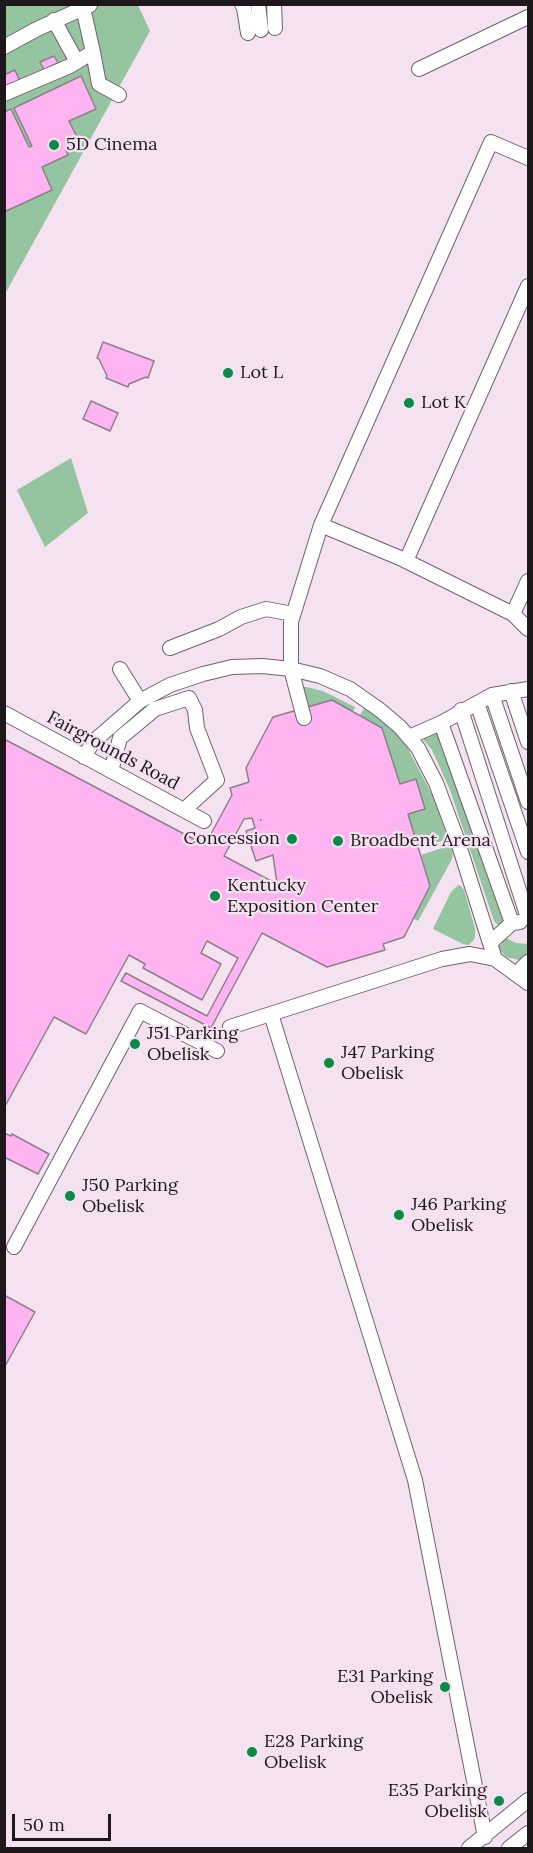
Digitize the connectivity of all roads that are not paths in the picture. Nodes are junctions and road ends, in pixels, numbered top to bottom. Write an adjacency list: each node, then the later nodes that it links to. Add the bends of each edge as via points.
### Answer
1 (242, 4): 2 (street, via 254,32)
2 (258, 4)
3 (274, 4): 7 (street)
4 (88, 6): 6 (street); 9 (street)
5 (528, 17): 11 (street)
6 (54, 20): 8 (street); 10 (street)
7 (275, 27)
8 (4, 47)
9 (93, 52): 10 (street); 13 (street, via 99,84)
10 (76, 62): 12 (street)
11 (419, 69)
12 (4, 94)
13 (118, 94)
14 (528, 158): 16 (street, via 491,142)
15 (528, 286): 17 (street)
16 (321, 525): 17 (street); 19 (street)
17 (406, 561): 20 (street)
18 (528, 581): 20 (street)
19 (293, 614): 22 (street, via 266,609); 24 (street)
20 (513, 614): 21 (street)
21 (528, 629)
22 (170, 648)
23 (120, 669): 28 (street)
24 (291, 669): 28 (street, via 232,667 170,685); 32 (street); 34 (street, via 350,688)
25 (528, 688): 26 (street)
26 (511, 691): 27 (street); 35 (street)
27 (492, 695): 29 (street); 38 (street)
28 (140, 701): 36 (street, via 93,742)
29 (477, 703): 30 (street); 41 (street)
30 (461, 710): 33 (street); 42 (street)
31 (4, 713): 36 (street, Fairgrounds Road)
32 (304, 718)
33 (441, 723): 34 (street); 43 (street)
34 (409, 737): 44 (street, via 436,783)
35 (528, 742)
36 (84, 757): 37 (street, Fairgrounds Road)
37 (111, 771): 39 (street, Fairgrounds Road); 39 (street, via 120,738 155,710 189,698 217,780)
38 (528, 802)
39 (184, 810): 40 (street, Fairgrounds Road)
40 (204, 821)
41 (528, 852)
42 (528, 919): 43 (street)
43 (512, 923): 44 (street)
44 (490, 943): 45 (street)
45 (495, 959): 47 (street); 49 (street, via 470,954 442,959)
46 (528, 962): 47 (street)
47 (517, 973): 48 (street)
48 (528, 983)
49 (271, 1014): 50 (street); 55 (street, via 415,1480)
50 (230, 1027)
51 (217, 1051): 52 (street, via 140,1011)
52 (14, 1247)
53 (528, 1800): 55 (street)
54 (528, 1833): 57 (street)
55 (484, 1837): 56 (street)
56 (469, 1848)
57 (509, 1848)

